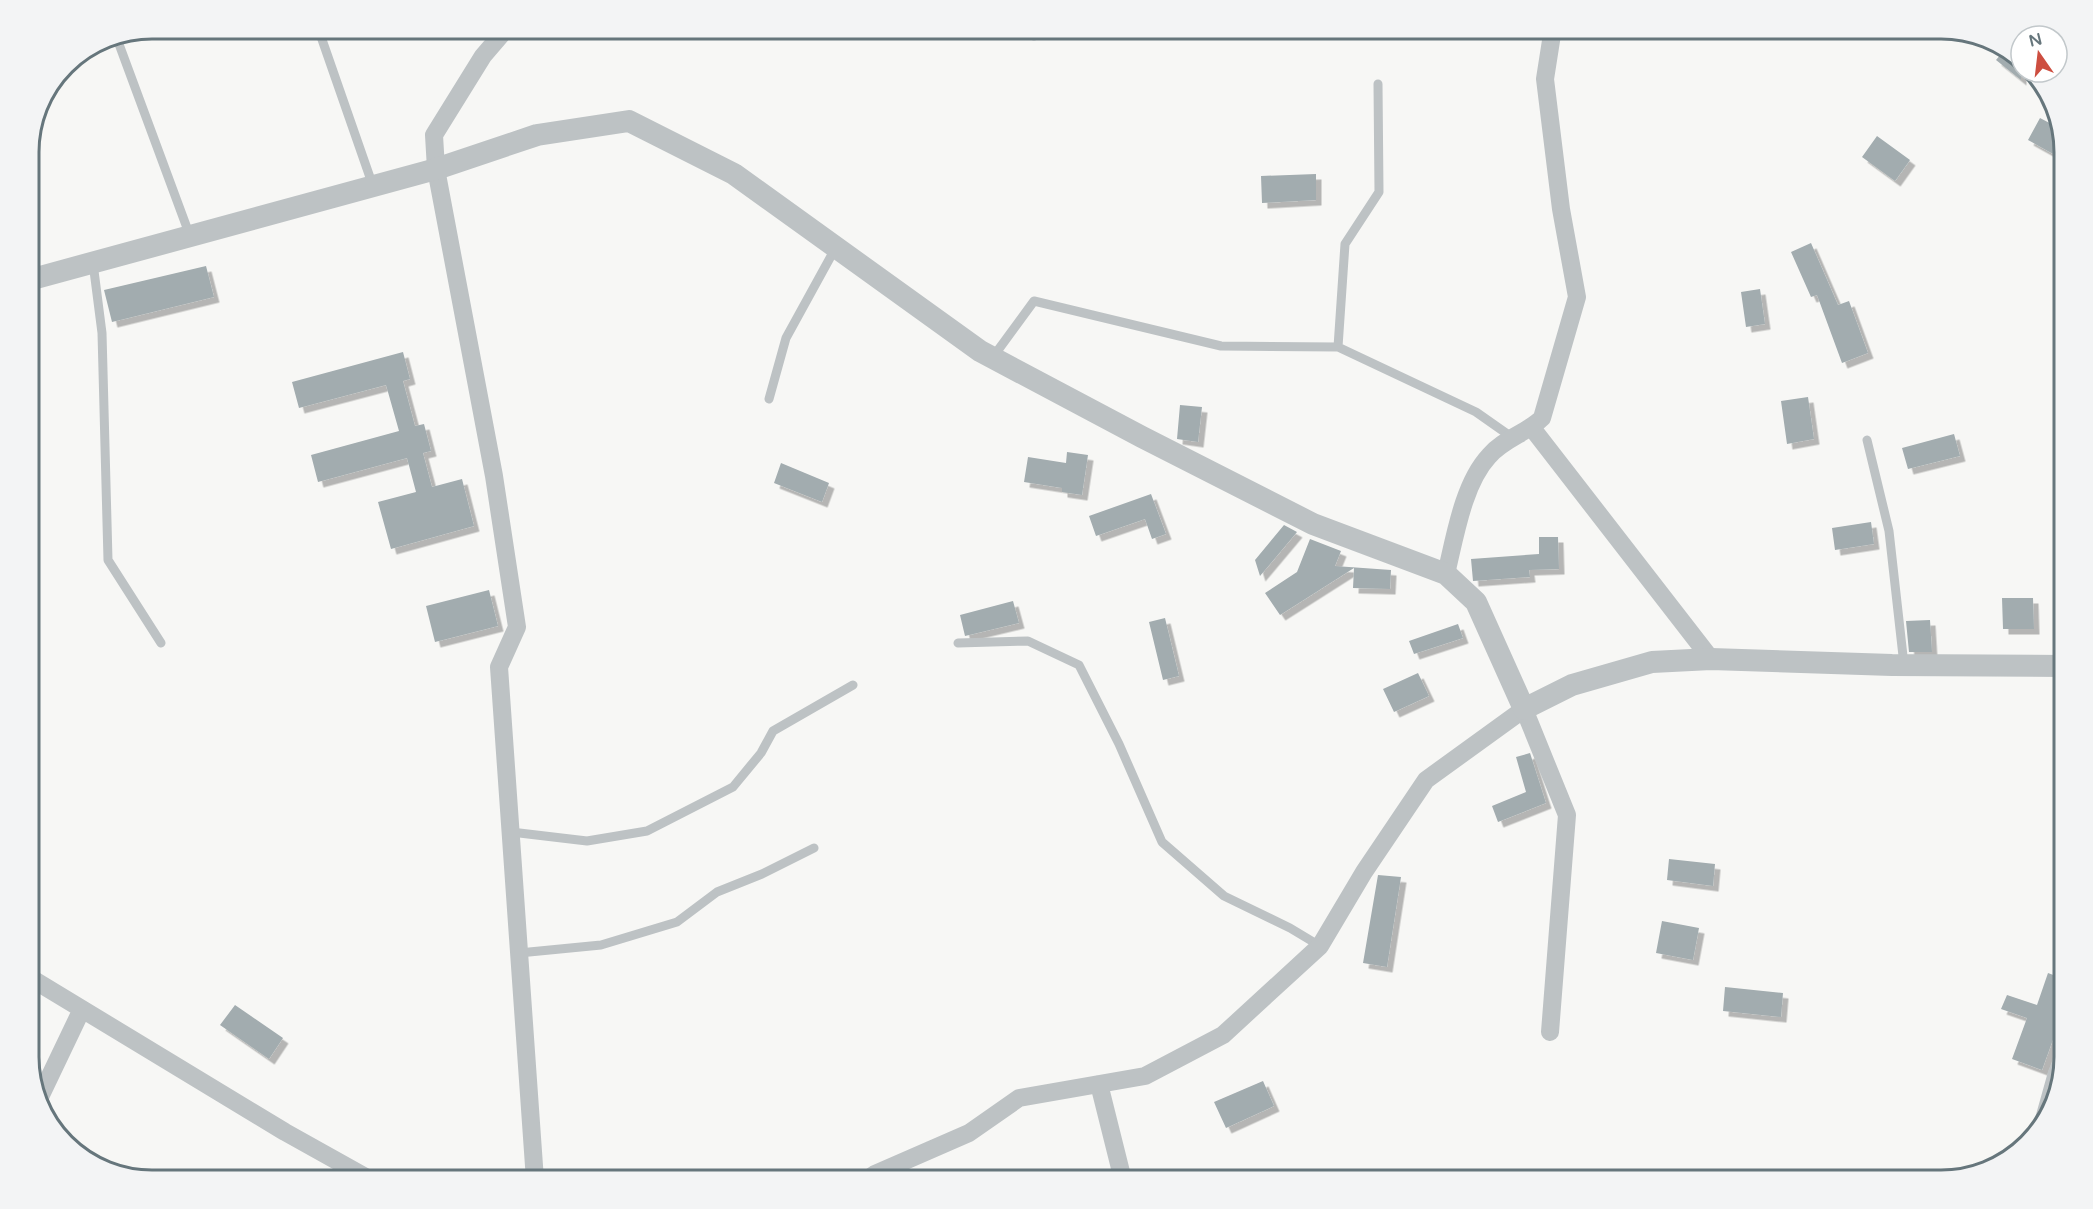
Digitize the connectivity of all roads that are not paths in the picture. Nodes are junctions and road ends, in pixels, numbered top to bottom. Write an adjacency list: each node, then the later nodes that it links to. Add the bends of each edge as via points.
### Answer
1 (322, 39): 7 (lane)
2 (498, 39): 6 (street, via 434,135)
3 (1551, 39): 15 (street, via 1545,79 1561,209 1577,297 1542,418)
4 (119, 44): 8 (lane)
5 (1378, 84): 12 (lane, via 1378,192 1345,243)
6 (436, 169): 7 (street); 9 (street, via 537,135 629,121 734,174); 26 (street, via 492,464 517,627 499,668)
7 (373, 186): 8 (street)
8 (190, 236): 10 (street)
9 (836, 247): 13 (street); 14 (lane, via 786,338)
10 (93, 262): 11 (street); 19 (lane, via 102,333 108,560)
11 (39, 277)
12 (1338, 347): 13 (lane, via 1221,346 1034,301); 16 (lane, via 1476,412)
13 (992, 358): 18 (street, via 1313,524)
14 (769, 399)
15 (1532, 428): 16 (street); 21 (street)
16 (1513, 438): 18 (street, via 1489,455 1467,491)
17 (1867, 440): 22 (lane, via 1889,531)
18 (1446, 573): 25 (street, via 1476,602)
19 (161, 643)
20 (958, 643): 28 (lane, via 1028,641 1079,665 1162,842 1224,896)
21 (1711, 659): 22 (street); 25 (street, via 1652,662 1572,685)
22 (1904, 665): 23 (street)
23 (2054, 666)
24 (853, 685): 26 (lane, via 773,731 761,753 733,787 647,831 587,841)
25 (1524, 709): 28 (street, via 1425,780); 32 (street, via 1567,815)
26 (511, 832): 29 (street)
27 (814, 848): 29 (lane, via 717,892 677,922 600,945)
28 (1320, 946): 33 (street, via 1223,1035 1146,1076)
29 (519, 953): 36 (street)
30 (39, 983): 31 (street)
31 (82, 1009): 34 (street); 35 (street)
32 (1550, 1032)
33 (1099, 1084): 37 (street, via 1019,1098 969,1133); 38 (street)
34 (44, 1089)
35 (353, 1170)
36 (534, 1170)
37 (884, 1170)
38 (1120, 1170)

